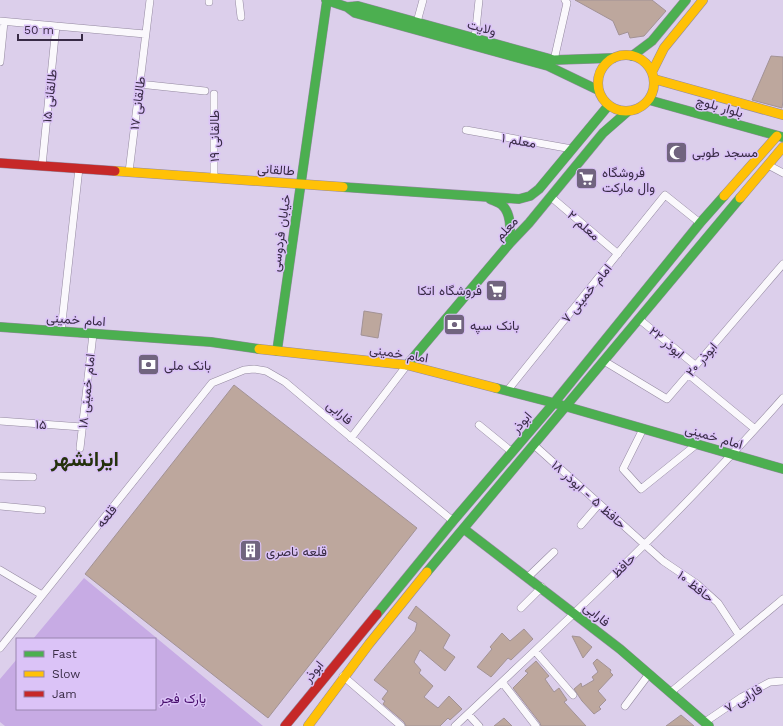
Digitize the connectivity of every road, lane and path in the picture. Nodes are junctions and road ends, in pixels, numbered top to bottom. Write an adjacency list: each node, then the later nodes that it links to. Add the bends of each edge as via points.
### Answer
1 (150, 0): 14 (street, طالقانی ۱۷)
2 (239, 0): 10 (street)
3 (326, 0): 9 (main road, ولایت); 40 (main road, خیابان فردوسی)
4 (424, 0): 12 (street)
5 (479, 0): 15 (street)
6 (565, 0): 19 (street, via 567,3)
7 (686, 0): 16 (main road, via 652,41)
8 (703, 0): 20 (main road, via 664,48)
9 (347, 7): 12 (main road, ولایت, via 358,6); 19 (main road, ولایت, via 355,13)
10 (241, 17)
11 (2, 21): 13 (street); 18 (street)
12 (417, 22): 15 (main road, ولایت)
13 (56, 26): 14 (street); 35 (street, طالقانی ۱۵)
14 (145, 34): 21 (street, طالقانی ۱۷)
15 (475, 38): 19 (main road, ولایت)
16 (632, 56): 17 (main road, via 622,55); 20 (main road, via 647,64)
17 (613, 58): 19 (main road, ولایت); 22 (main road, via 599,73)
18 (0, 62)
19 (551, 63): 22 (main road)
20 (653, 76): 25 (main road, via 653,92); 28 (main road, بلوار بلوچ)
21 (139, 84): 23 (street); 37 (street, طالقانی ۱۷)
22 (598, 90): 26 (main road)
23 (204, 91)
24 (214, 94): 39 (street, طالقانی ۱۹)
25 (649, 100): 27 (main road, via 637,110); 30 (main road, بلوار بلوچ)
26 (608, 106): 27 (main road); 32 (main road)
27 (627, 112): 41 (main road, معلم, via 603,133)
28 (783, 115)
29 (466, 130): 32 (street, معلم ۱)
30 (780, 136): 43 (main road, ابوذر)
31 (783, 147): 34 (main road, ابوذر)
32 (572, 149): 42 (main road, طالقانی, via 530,196 519,199)
33 (0, 162): 35 (main road, طالقانی)
34 (768, 165): 38 (street); 47 (main road, ابوذر)
35 (42, 166): 36 (main road, طالقانی)
36 (79, 168): 37 (main road, طالقانی); 49 (street)
37 (129, 172): 39 (main road, طالقانی)
38 (783, 173)
39 (214, 178): 40 (main road, طالقانی)
40 (300, 184): 42 (main road, طالقانی); 51 (main road, خیابان فردوسی)
41 (551, 197): 44 (main road, معلم); 45 (street, معلم ۲)
42 (487, 198): 44 (main road, via 502,205 507,212 510,222)
43 (700, 223): 45 (street, امام خمینی ۷, via 665,195); 59 (main road, ابوذر)
44 (510, 243): 53 (main road, معلم)
45 (618, 254): 57 (street, امام خمینی ۷)
46 (783, 264): 54 (street, ابوذر ۲۰)
47 (639, 319): 52 (main road, ابوذر); 54 (street, ابوذر ۲۲)
48 (0, 327): 49 (main road, امام خمینی)
49 (61, 331): 50 (main road, امام خمینی)
50 (93, 334): 51 (main road, امام خمینی, via 211,342); 63 (street, امام خمینی ۱۸)
51 (277, 351): 53 (main road, امام خمینی)
52 (604, 362): 55 (street, ابوذر ۲۰, via 667,399); 60 (main road, ابوذر)
53 (407, 365): 57 (main road, امام خمینی); 66 (street)
54 (696, 366): 55 (street, ابوذر ۲۰)
55 (688, 374): 65 (street)
56 (212, 383): 66 (street, فارابی, via 244,370 266,371 285,382); 86 (street, قلعه)
57 (506, 390): 59 (main road, امام خمینی)
58 (783, 398): 65 (street, حافظ)
59 (554, 403): 60 (main road, امام خمینی); 70 (main road, ابوذر)
60 (567, 407): 64 (main road, امام خمینی); 68 (main road, ابوذر)
61 (0, 421): 63 (street, ۱۵)
62 (479, 425): 70 (street)
63 (82, 427): 69 (street, امام خمینی ۱۸)
64 (643, 429): 67 (main road, امام خمینی); 67 (street, via 623,469 641,489)
65 (755, 429): 71 (street, حافظ)
66 (351, 438): 78 (street, فارابی)
67 (697, 444): 71 (main road, امام خمینی)
68 (534, 445): 75 (street, حافظ ۵ - ابوذر ۱۸); 80 (main road, ابوذر)
69 (80, 448)
70 (512, 452): 78 (main road, ابوذر)
71 (733, 455): 72 (main road, امام خمینی); 81 (street, حافظ)
72 (783, 469)
73 (0, 476): 74 (street)
74 (33, 477)
75 (599, 504): 79 (street); 81 (street, حافظ ۵ - ابوذر ۱۸)
76 (0, 506): 77 (street)
77 (42, 510)
78 (453, 521): 102 (main road, ابوذر)
79 (581, 525)
80 (464, 528): 84 (main road, فارابی); 94 (main road, ابوذر)
81 (644, 544): 89 (street, حافظ); 90 (street, حافظ ۱۰, via 718,603)
82 (554, 552): 84 (street)
83 (0, 570): 86 (street)
84 (528, 577): 85 (main road, فارابی)
85 (542, 587): 88 (street); 89 (main road, فارابی)
86 (42, 596): 91 (street, قلعه)
87 (783, 599): 90 (street)
88 (521, 608)
89 (576, 613): 92 (street, حافظ); 93 (main road, فارابی)
90 (739, 635): 97 (street)
91 (0, 648)
92 (535, 651): 96 (street, حافظ); 98 (street)
93 (649, 674): 97 (main road, فارابی); 99 (street)
94 (343, 676): 103 (main road, ابوذر); 104 (street)
95 (783, 681): 101 (street, فارابی ۷, via 770,682 742,696)
96 (502, 682): 100 (street, حافظ); 107 (street)
97 (671, 692): 101 (main road, فارابی)
98 (574, 695)
99 (625, 706)
100 (468, 714): 105 (street, حافظ); 106 (street)
101 (707, 724)
102 (285, 726)
103 (308, 726)
104 (401, 726)
105 (455, 726)
106 (479, 726)
107 (536, 726)

